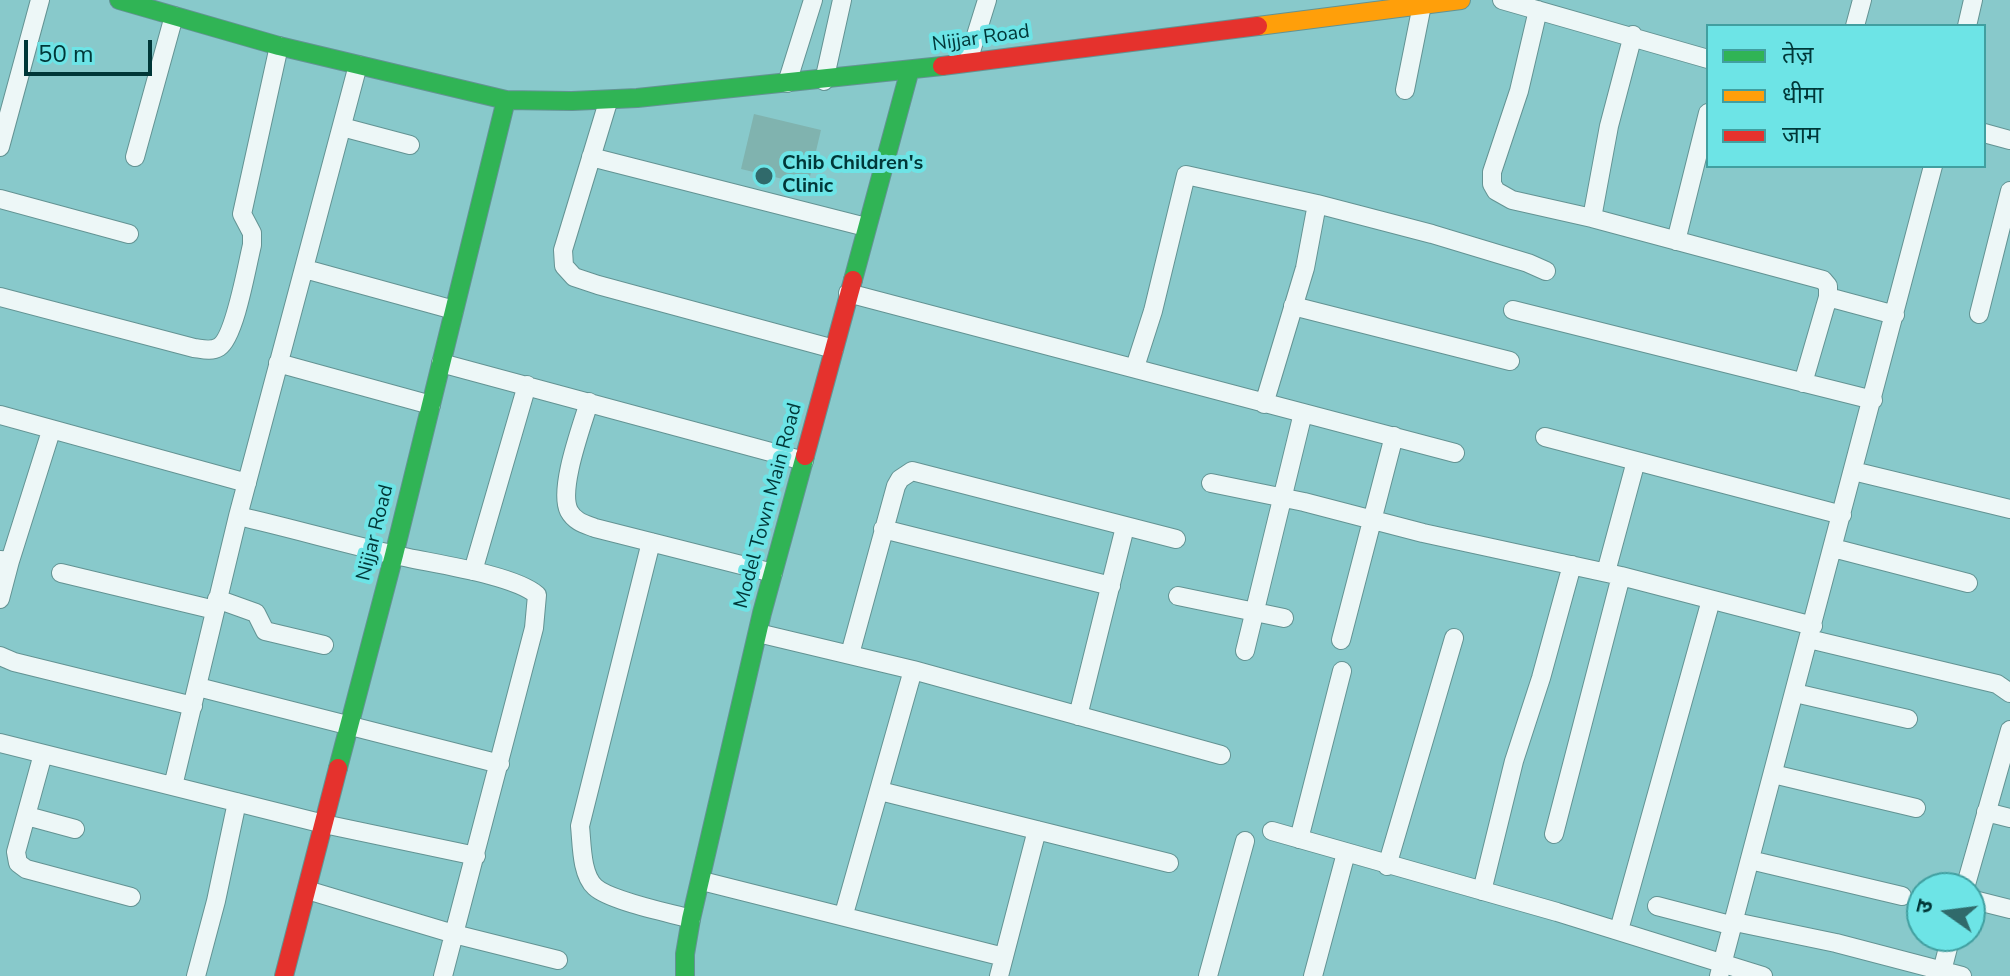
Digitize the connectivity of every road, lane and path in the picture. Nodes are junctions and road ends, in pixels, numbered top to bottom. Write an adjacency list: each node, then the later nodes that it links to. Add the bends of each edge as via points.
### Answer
1 (40, 0): 31 (street)
2 (119, 0): 12 (street, Nijjar Road)
3 (813, 0): 22 (street)
4 (842, 0): 21 (street)
5 (987, 0): 18 (street)
6 (1461, 0): 10 (street, Nijjar Road)
7 (1502, 0): 11 (street)
8 (1862, 0): 13 (street)
9 (1973, 0): 14 (street)
10 (1422, 4): 18 (street, Nijjar Road); 23 (street)
11 (1538, 10): 15 (street); 38 (street, via 1492,184 1503,197)
12 (174, 16): 16 (street, Nijjar Road); 32 (street)
13 (1856, 24)
14 (1967, 24)
15 (1633, 35): 17 (street); 38 (street)
16 (279, 46): 19 (street, Nijjar Road); 45 (street, via 242,214 252,245 221,346 194,348)
17 (1706, 58)
18 (968, 61): 20 (street, Nijjar Road)
19 (358, 65): 24 (street, Nijjar Road); 27 (street)
20 (909, 73): 21 (street, Nijjar Road); 39 (street, Model Town Main Road)
21 (824, 81): 22 (street, Nijjar Road)
22 (787, 83): 25 (street, Nijjar Road)
23 (1405, 90)
24 (506, 100): 25 (street, Nijjar Road); 48 (street, Nijjar Road)
25 (608, 102): 33 (street)
26 (1706, 121): 41 (street)
27 (342, 127): 30 (street); 42 (street)
28 (1986, 134): 29 (street)
29 (2010, 140)
30 (410, 145)
31 (0, 147)
32 (135, 157)
33 (591, 157): 39 (street); 52 (street, via 563,250 564,266 574,277)
34 (1932, 168): 51 (street)
35 (2010, 191): 50 (street)
36 (0, 199): 40 (street)
37 (1317, 204): 43 (street); 47 (street); 56 (street, via 1186,175)
38 (1592, 218): 41 (street)
39 (866, 227): 44 (street, Model Town Main Road)
40 (129, 234)
41 (1676, 241): 46 (street, via 1823,280)
42 (305, 269): 48 (street); 54 (street)
43 (1546, 271)
44 (848, 293): 52 (street, Model Town Main Road); 56 (street)
45 (0, 297)
46 (1828, 297): 51 (street); 57 (street)
47 (1293, 306): 53 (street); 61 (street)
48 (454, 310): 55 (street, Nijjar Road)
49 (1513, 310): 57 (street)
50 (1979, 314)
51 (1895, 315): 59 (street)
52 (834, 349): 69 (street, Model Town Main Road)
53 (1510, 361)
54 (278, 363): 62 (street); 72 (street)
55 (441, 363): 58 (street); 62 (street, Nijjar Road)
56 (1135, 367): 61 (street)
57 (1803, 383): 59 (street)
58 (527, 385): 60 (street); 87 (street)
59 (1873, 400): 71 (street)
60 (589, 402): 69 (street); 82 (street, via 567,484 568,509 577,521)
61 (1264, 404): 63 (street)
62 (431, 405): 84 (street, Nijjar Road)
63 (1303, 413): 66 (street); 74 (street)
64 (0, 415): 65 (street)
65 (51, 431): 72 (street); 85 (street)
66 (1394, 436): 68 (street); 78 (street)
67 (1545, 437): 70 (street)
68 (1455, 453)
69 (804, 461): 89 (street, Model Town Main Road)
70 (1636, 461): 76 (street); 90 (street)
71 (1853, 471): 75 (street); 76 (street)
72 (247, 483): 77 (street)
73 (1211, 483): 74 (street)
74 (1283, 498): 78 (street); 97 (street)
75 (2010, 509)
76 (1842, 515): 83 (street)
77 (238, 516): 84 (street); 96 (street)
78 (1372, 520): 86 (street); 102 (street)
79 (1125, 527): 80 (street, via 912,471 896,486); 81 (street); 92 (street)
80 (883, 529): 92 (street); 105 (street)
81 (1176, 539)
82 (651, 542): 89 (street); 151 (street, via 580,826 593,886)
83 (1833, 548): 91 (street); 99 (street)
84 (394, 555): 87 (street); 115 (street, Nijjar Road)
85 (5, 560): 94 (street)
86 (1572, 565): 90 (street); 144 (street)
87 (473, 571): 120 (street, via 528,587 537,595 534,628)
88 (61, 573): 96 (street)
89 (773, 573): 100 (street, Model Town Main Road)
90 (1614, 574): 95 (street); 133 (street)
91 (1968, 583)
92 (1111, 586): 113 (street)
93 (1178, 596): 97 (street)
94 (0, 599)
95 (1711, 600): 99 (street); 153 (street)
96 (216, 605): 103 (street, via 256,613 265,631); 109 (street)
97 (1254, 612): 98 (street); 104 (street)
98 (1284, 618)
99 (1811, 632): 110 (street); 111 (street, via 1997,684)
100 (758, 633): 105 (street); 142 (street, Model Town Main Road)
101 (1454, 638): 140 (street)
102 (1341, 640)
103 (324, 645)
104 (1245, 651)
105 (850, 654): 107 (street)
106 (0, 656): 112 (street)
107 (913, 670): 113 (street); 123 (street)
108 (1342, 671): 134 (street)
109 (198, 687): 112 (street); 115 (street)
110 (1795, 693): 114 (street); 121 (street)
111 (2010, 693)
112 (193, 706): 122 (street)
113 (1078, 716): 119 (street)
114 (1908, 719)
115 (350, 725): 120 (street); 129 (street, Nijjar Road)
116 (2010, 730): 126 (street)
117 (0, 744): 118 (street)
118 (43, 754): 122 (street); 127 (street)
119 (1221, 755)
120 (500, 764): 137 (street)
121 (1773, 774): 125 (street); 138 (street)
122 (173, 786): 124 (street)
123 (880, 791): 131 (street); 150 (street)
124 (237, 802): 129 (street); 160 (street)
125 (1916, 808)
126 (1986, 812): 128 (street); 141 (street)
127 (27, 816): 130 (street); 146 (street, via 16,852 18,863)
128 (2010, 818)
129 (324, 824): 137 (street); 143 (street, Nijjar Road)
130 (75, 829)
131 (1037, 830): 139 (street); 156 (street)
132 (1272, 831): 134 (street)
133 (1554, 834)
134 (1299, 839): 136 (street)
135 (1245, 841): 165 (street)
136 (1346, 853): 140 (street); 166 (street)
137 (476, 856): 154 (street)
138 (1750, 860): 145 (street); 152 (street)
139 (1169, 863)
140 (1387, 866): 144 (street)
141 (1969, 872)
142 (702, 881): 150 (street); 151 (street, Model Town Main Road)
143 (307, 890): 154 (street); 161 (street, Nijjar Road)
144 (1482, 891): 153 (street)
145 (1902, 896)
146 (131, 897)
147 (1986, 903): 149 (street)
148 (1657, 906): 152 (street)
149 (2010, 909)
150 (844, 914): 156 (street)
151 (691, 919): 163 (street, Model Town Main Road)
152 (1734, 924): 158 (street); 159 (street)
153 (1619, 930): 158 (street)
154 (454, 934): 157 (street); 162 (street)
155 (1947, 952): 159 (street)
156 (1004, 957): 164 (street)
157 (558, 960)
158 (1721, 970): 167 (street)
159 (1942, 971): 168 (street)
160 (196, 976)
161 (284, 976)
162 (443, 976)
163 (685, 976)
164 (999, 976)
165 (1208, 976)
166 (1313, 976)
167 (1763, 976)
168 (1962, 976)

